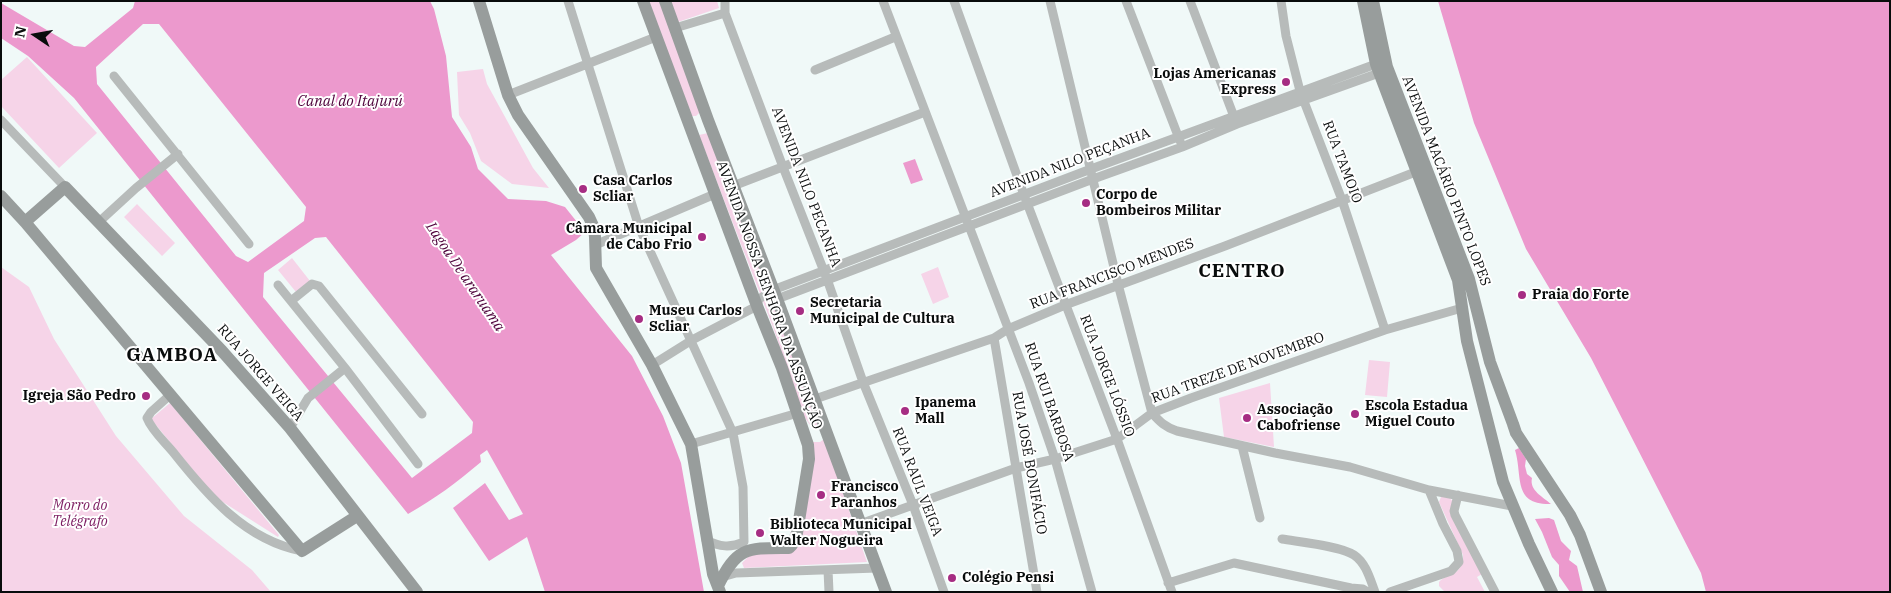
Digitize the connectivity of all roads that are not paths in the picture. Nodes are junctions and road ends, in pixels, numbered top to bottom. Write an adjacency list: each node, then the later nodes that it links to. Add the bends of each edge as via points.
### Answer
1 (479, 1): 23 (main road)
2 (568, 1): 18 (street)
3 (643, 1): 16 (main road, AVENIDA NOSSA SENHORA DA ASSUNÇÃO)
4 (665, 1): 15 (main road, AVENIDA NOSSA SENHORA DA ASSUNÇÃO)
5 (725, 1): 14 (street, AVENIDA NILO PECANHA)
6 (883, 1): 17 (street, RUA RUI BARBOSA)
7 (954, 1): 41 (street, RUA JORGE LÓSSIO)
8 (1126, 1): 30 (street)
9 (1190, 1): 28 (street)
10 (1281, 1): 22 (street, RUA TAMOIO)
11 (1363, 1): 19 (main road, AVENIDA MACÁRIO PINTO LOPES)
12 (1373, 1): 108 (main road, AVENIDA MACÁRIO PINTO LOPES, via 1387,67 1466,270 1490,362 1512,424 1570,515)
13 (1052, 2): 34 (street)
14 (726, 13): 15 (street); 33 (street, AVENIDA NILO PECANHA)
15 (675, 28): 27 (main road, AVENIDA NOSSA SENHORA DA ASSUNÇÃO)
16 (656, 37): 18 (street); 29 (main road, AVENIDA NOSSA SENHORA DA ASSUNÇÃO)
17 (895, 37): 20 (street); 25 (street, RUA RUI BARBOSA)
18 (587, 64): 23 (street); 46 (street)
19 (1378, 69): 22 (street, AVENIDA NILO PEÇANHA); 24 (street, AVENIDA NILO PEÇANHA); 35 (main road, AVENIDA MACÁRIO PINTO LOPES)
20 (815, 70)
21 (114, 76): 32 (street)
22 (1300, 91): 24 (street, RUA TAMOIO); 28 (street, AVENIDA NILO PEÇANHA)
23 (508, 96): 48 (main road, via 589,217 594,228)
24 (1303, 101): 28 (street, AVENIDA NILO PEÇANHA); 42 (street, RUA TAMOIO)
25 (925, 112): 33 (street); 45 (street, RUA RUI BARBOSA)
26 (1, 120): 38 (street, RUA JORGE VEIGA)
27 (708, 120): 29 (main road, via 701,126); 37 (main road, AVENIDA NOSSA SENHORA DA ASSUNÇÃO)
28 (1235, 121): 30 (street, AVENIDA NILO PEÇANHA); 31 (street, AVENIDA NILO PEÇANHA)
29 (691, 127): 39 (main road, AVENIDA NOSSA SENHORA DA ASSUNÇÃO)
30 (1178, 137): 31 (street); 34 (street, AVENIDA NILO PEÇANHA)
31 (1182, 147): 36 (street, AVENIDA NILO PEÇANHA)
32 (178, 154): 43 (street); 47 (street)
33 (783, 167): 37 (street); 49 (street, AVENIDA NILO PECANHA)
34 (1090, 169): 36 (street); 41 (street, AVENIDA NILO PEÇANHA)
35 (1418, 171): 42 (street, RUA FRANCISCO MENDES); 56 (main road, AVENIDA MACÁRIO PINTO LOPES, via 1458,280)
36 (1092, 178): 41 (street, AVENIDA NILO PEÇANHA); 50 (street)
37 (732, 186): 52 (main road, AVENIDA NOSSA SENHORA DA ASSUNÇÃO)
38 (65, 187): 43 (main road, RUA JORGE VEIGA); 44 (main road)
39 (715, 194): 46 (street); 55 (main road, AVENIDA NOSSA SENHORA DA ASSUNÇÃO)
40 (1, 196): 44 (main road)
41 (1026, 199): 45 (street, AVENIDA NILO PEÇANHA); 54 (street, RUA JORGE LÓSSIO)
42 (1342, 200): 50 (street, RUA FRANCISCO MENDES); 58 (street, RUA TAMOIO)
43 (100, 221): 72 (main road, RUA JORGE VEIGA)
44 (25, 222): 66 (main road)
45 (966, 222): 49 (street, AVENIDA NILO PEÇANHA); 57 (street, RUA RUI BARBOSA)
46 (639, 227): 48 (street); 60 (street)
47 (250, 244)
48 (595, 245): 62 (main road, via 596,268)
49 (825, 275): 52 (street, AVENIDA NILO PEÇANHA); 65 (street, AVENIDA NILO PECANHA)
50 (1118, 284): 54 (street, RUA FRANCISCO MENDES); 69 (street)
51 (278, 285): 53 (street)
52 (775, 294): 55 (street, via 759,299); 61 (main road, AVENIDA NOSSA SENHORA DA ASSUNÇÃO)
53 (292, 301): 63 (street); 70 (street, via 312,284 319,286)
54 (1065, 304): 57 (street, RUA FRANCISCO MENDES); 75 (street, RUA JORGE LÓSSIO)
55 (757, 306): 60 (street); 64 (main road, AVENIDA NOSSA SENHORA DA ASSUNÇÃO)
56 (1462, 308): 58 (street, RUA TREZE DE NOVEMBRO); 84 (main road, AVENIDA MACÁRIO PINTO LOPES, via 1473,368)
57 (1008, 329): 59 (street, RUA FRANCISCO MENDES); 78 (street, RUA RUI BARBOSA)
58 (1385, 330): 69 (street, RUA TREZE DE NOVEMBRO)
59 (994, 338): 65 (street, RUA FRANCISCO MENDES); 80 (street, RUA JOSÉ BONIFÁCIO)
60 (692, 340): 62 (street); 74 (street)
61 (799, 361): 64 (main road, via 789,359); 67 (main road, AVENIDA NOSSA SENHORA DA ASSUNÇÃO)
62 (652, 365): 76 (main road)
63 (345, 368): 72 (street, via 308,398); 79 (street)
64 (782, 368): 68 (main road, AVENIDA NOSSA SENHORA DA ASSUNÇÃO)
65 (863, 382): 67 (street, RUA FRANCISCO MENDES); 83 (street, RUA RAUL VEIGA)
66 (170, 395): 92 (main road); 92 (street, via 147,418 200,487 243,525 280,545)
67 (815, 399): 71 (main road, AVENIDA NOSSA SENHORA DA ASSUNÇÃO)
68 (798, 413): 73 (main road, AVENIDA NOSSA SENHORA DA ASSUNÇÃO); 74 (street)
69 (1152, 413): 75 (street, RUA TREZE DE NOVEMBRO); 77 (street, via 1168,428)
70 (422, 414)
71 (824, 425): 73 (main road, via 816,434); 87 (main road, AVENIDA NOSSA SENHORA DA ASSUNÇÃO)
72 (290, 428): 85 (main road, RUA JORGE VEIGA)
73 (804, 429): 91 (main road, AVENIDA NOSSA SENHORA DA ASSUNÇÃO, via 809,459 794,541 788,548)
74 (733, 433): 76 (street); 90 (street, via 743,487)
75 (1117, 439): 78 (street, RUA TREZE DE NOVEMBRO); 96 (street, RUA JORGE LÓSSIO)
76 (691, 444): 89 (main road)
77 (1242, 446): 81 (street, via 1350,467); 86 (street)
78 (1055, 459): 80 (street, RUA TREZE DE NOVEMBRO); 102 (street, RUA RUI BARBOSA)
79 (418, 464)
80 (1016, 468): 83 (street, RUA TREZE DE NOVEMBRO); 101 (street, RUA JOSÉ BONIFÁCIO)
81 (1430, 490): 82 (street); 105 (street, via 1459,562 1451,571)
82 (1458, 496): 84 (street); 106 (street, via 1455,515)
83 (913, 505): 87 (street, RUA TREZE DE NOVEMBRO); 100 (street, RUA RAUL VEIGA)
84 (1512, 506): 107 (main road, AVENIDA MACÁRIO PINTO LOPES)
85 (357, 516): 92 (main road); 97 (main road, RUA JORGE VEIGA)
86 (1260, 518)
87 (860, 524): 93 (main road, AVENIDA NOSSA SENHORA DA ASSUNÇÃO)
88 (1282, 539): 104 (street, via 1340,550 1354,556 1368,574)
89 (706, 540): 90 (street, via 725,547); 95 (main road, via 712,574)
90 (744, 542): 91 (street)
91 (760, 548): 95 (main road, AVENIDA NOSSA SENHORA DA ASSUNÇÃO, via 743,551 734,559)
92 (302, 551)
93 (877, 568): 94 (street); 99 (main road, AVENIDA NOSSA SENHORA DA ASSUNÇÃO)
94 (828, 570): 95 (street, via 736,573); 98 (street)
95 (720, 585)
96 (1170, 588): 103 (street, via 1234,563 1363,588)
97 (417, 592)
98 (829, 592)
99 (886, 592)
100 (944, 592)
101 (1037, 592)
102 (1092, 592)
103 (1368, 592)
104 (1375, 592)
105 (1390, 592)
106 (1495, 592)
107 (1552, 592)
108 (1601, 592)

